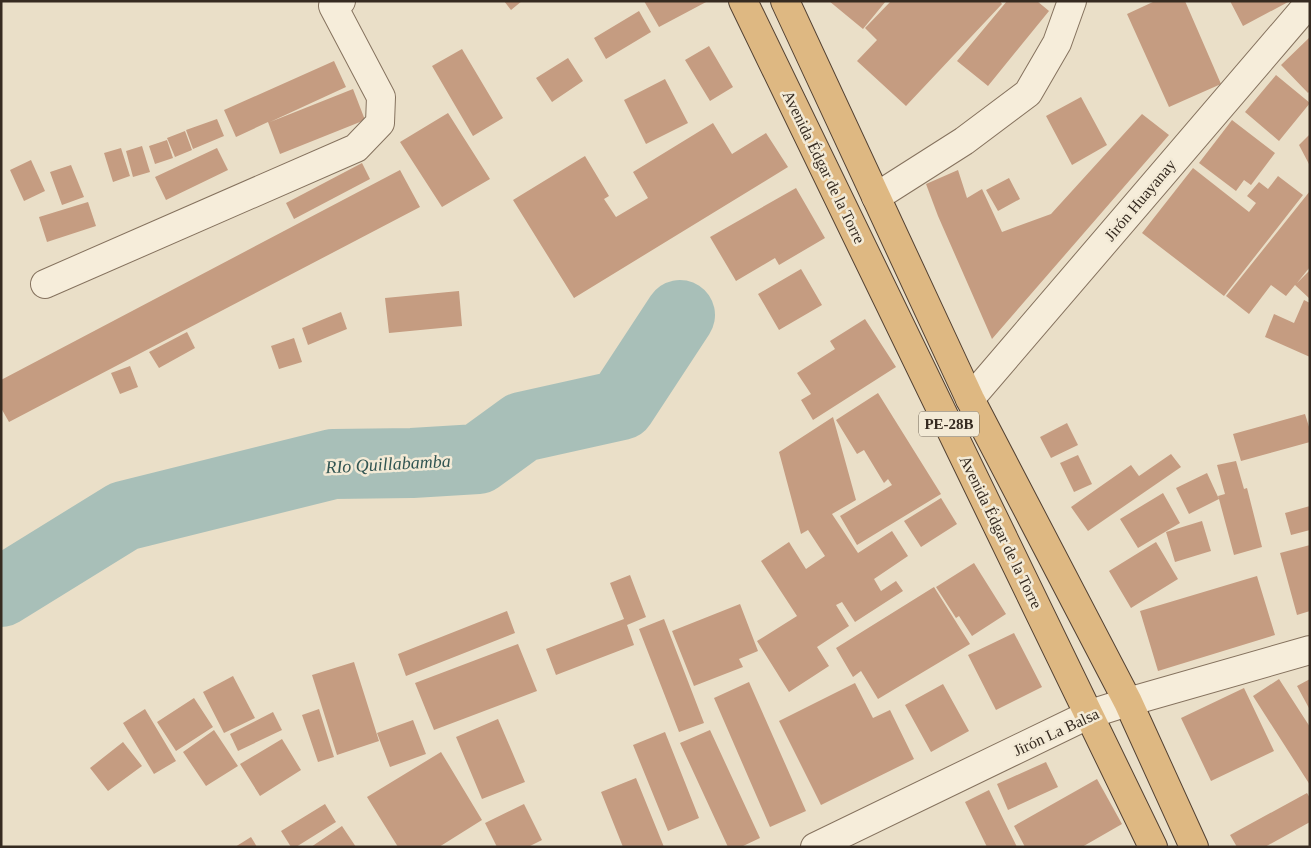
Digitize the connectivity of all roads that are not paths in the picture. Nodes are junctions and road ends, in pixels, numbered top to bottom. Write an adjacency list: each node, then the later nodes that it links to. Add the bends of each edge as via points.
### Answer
1 (341, 1): 7 (street, via 333,6 381,97 380,124 356,148)
2 (744, 1): 11 (highway, Avenida Édgar de la Torre / PE-28B)
3 (785, 1): 6 (highway, Avenida Édgar de la Torre / PE-28B)
4 (1072, 1): 6 (street, via 1056,44 1028,93 964,141)
5 (1310, 2): 8 (street, Jirón Huayanay)
6 (876, 197): 8 (highway, Avenida Édgar de la Torre / PE-28B)
7 (45, 284)
8 (970, 399): 10 (highway, Avenida Édgar de la Torre / PE-28B)
9 (1310, 650): 10 (street, Jirón La Balsa)
10 (1128, 702): 11 (street, Jirón La Balsa); 14 (highway, Avenida Édgar de la Torre / PE-28B)
11 (1090, 714): 12 (street, Jirón La Balsa); 13 (highway, Avenida Édgar de la Torre / PE-28B)
12 (815, 847)
13 (1153, 847)
14 (1194, 847)

